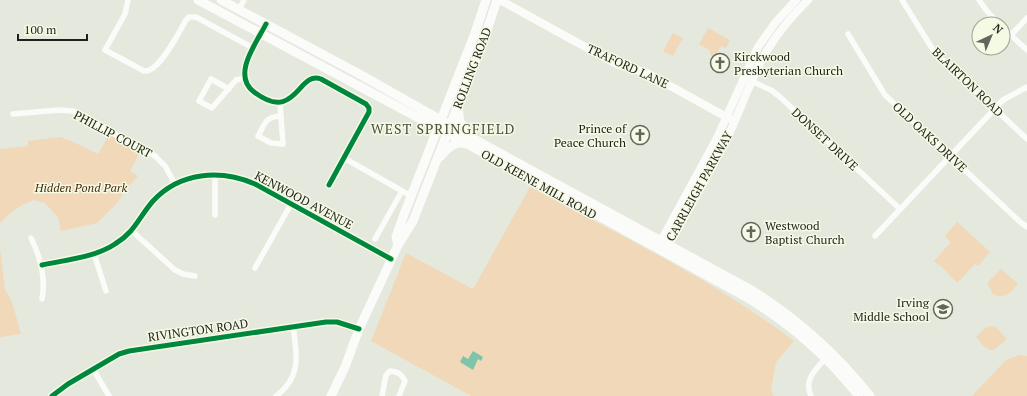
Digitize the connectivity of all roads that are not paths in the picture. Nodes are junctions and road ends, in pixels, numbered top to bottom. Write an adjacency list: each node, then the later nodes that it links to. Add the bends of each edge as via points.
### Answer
1 (128, 0): 19 (street, via 125,14 105,50 144,72 152,69 165,55 186,20 191,17 196,17)
2 (198, 0): 16 (main road, OLD KEENE MILL ROAD)
3 (221, 0): 12 (main road, OLD KEENE MILL ROAD)
4 (244, 0): 12 (street)
5 (486, 0): 31 (main road, ROLLING ROAD)
6 (497, 0): 26 (main road, ROLLING ROAD)
7 (500, 0): 30 (street, TRAFORD LANE, via 618,65 645,72)
8 (796, 0): 22 (street, CARRLEIGH PARKWAY, via 764,38 755,54)
9 (808, 0): 22 (street, CARRLEIGH PARKWAY, via 776,36)
10 (902, 0): 27 (street, BLAIRTON ROAD, via 935,53)
11 (979, 0): 13 (street)
12 (239, 9): 15 (main road, OLD KEENE MILL ROAD)
13 (992, 16)
14 (1027, 18): 18 (street)
15 (266, 24): 16 (street); 31 (main road, OLD KEENE MILL ROAD, via 361,75)
16 (261, 33): 19 (street); 31 (main road, OLD KEENE MILL ROAD)
17 (848, 34): 35 (street, OLD OAKS DRIVE, via 885,94)
18 (1011, 35): 20 (street)
19 (253, 48): 21 (street, via 246,65)
20 (1027, 50)
21 (245, 78): 24 (street, via 236,80); 25 (street, via 253,92)
22 (748, 80): 30 (street, CARRLEIGH PARKWAY); 44 (street, DONSET DRIVE, via 780,97)
23 (1027, 87): 27 (street, via 1007,97)
24 (229, 89): 24 (street, via 212,108 199,101 211,79)
25 (280, 103): 29 (street); 36 (street, via 290,99 308,80 316,78 366,104 368,112)
26 (458, 104): 32 (main road, ROLLING ROAD); 34 (main road, via 460,122)
27 (994, 109): 33 (street, BLAIRTON ROAD); 35 (street)
28 (13, 114): 39 (street, PHILLIP COURT, via 73,111 155,156 166,166)
29 (280, 116): 29 (street, via 283,144 271,143 258,136 267,120)
30 (731, 119): 52 (street, CARRLEIGH PARKWAY, via 716,160 674,236)
31 (439, 125): 32 (main road, OLD KEENE MILL ROAD); 42 (main road, ROLLING ROAD)
32 (448, 129): 34 (main road, OLD KEENE MILL ROAD); 37 (main road, ROLLING ROAD)
33 (1027, 139)
34 (475, 143): 37 (main road, via 457,143 447,149); 52 (main road, OLD KEENE MILL ROAD)
35 (950, 156): 44 (street); 46 (street, OLD OAKS DRIVE)
36 (344, 158): 40 (street); 41 (street)
37 (436, 162): 51 (main road, ROLLING ROAD, via 413,221)
38 (215, 174): 39 (street, KENWOOD AVENUE); 43 (street, KENWOOD AVENUE, via 246,180); 45 (street)
39 (175, 184): 47 (street, KENWOOD AVENUE, via 154,201)
40 (329, 185)
41 (402, 191): 42 (street); 50 (street)
42 (411, 196): 51 (main road, ROLLING ROAD, via 396,237)
43 (291, 204): 54 (street, KENWOOD AVENUE); 56 (street)
44 (900, 209): 48 (street)
45 (215, 215)
46 (1027, 227)
47 (132, 231): 53 (street, KENWOOD AVENUE, via 114,246); 57 (street, via 175,270)
48 (875, 236)
49 (31, 238): 55 (street)
50 (374, 239)
51 (398, 245): 54 (main road, ROLLING ROAD)
52 (663, 245): 62 (main road, OLD KEENE MILL ROAD, via 762,307)
53 (94, 254): 55 (street, KENWOOD AVENUE); 58 (street)
54 (392, 259): 61 (main road, ROLLING ROAD)
55 (42, 265): 59 (street)
56 (255, 268)
57 (195, 276)
58 (106, 290)
59 (42, 299)
60 (293, 326): 61 (street, RIVINGTON ROAD, via 331,322); 63 (street, RIVINGTON ROAD, via 129,351); 66 (street, via 295,371 290,382)
61 (359, 329): 67 (main road, ROLLING ROAD)
62 (829, 355): 70 (street, via 809,378); 71 (main road, OLD KEENE MILL ROAD); 72 (main road, OLD KEENE MILL ROAD)
63 (93, 369): 64 (street, RIVINGTON ROAD); 65 (street)
64 (52, 396)
65 (109, 396)
66 (276, 396)
67 (331, 396)
68 (382, 396): 69 (street, via 386,375 390,371 398,372 405,381)
69 (399, 396)
70 (811, 396)
71 (859, 396)
72 (870, 396)

